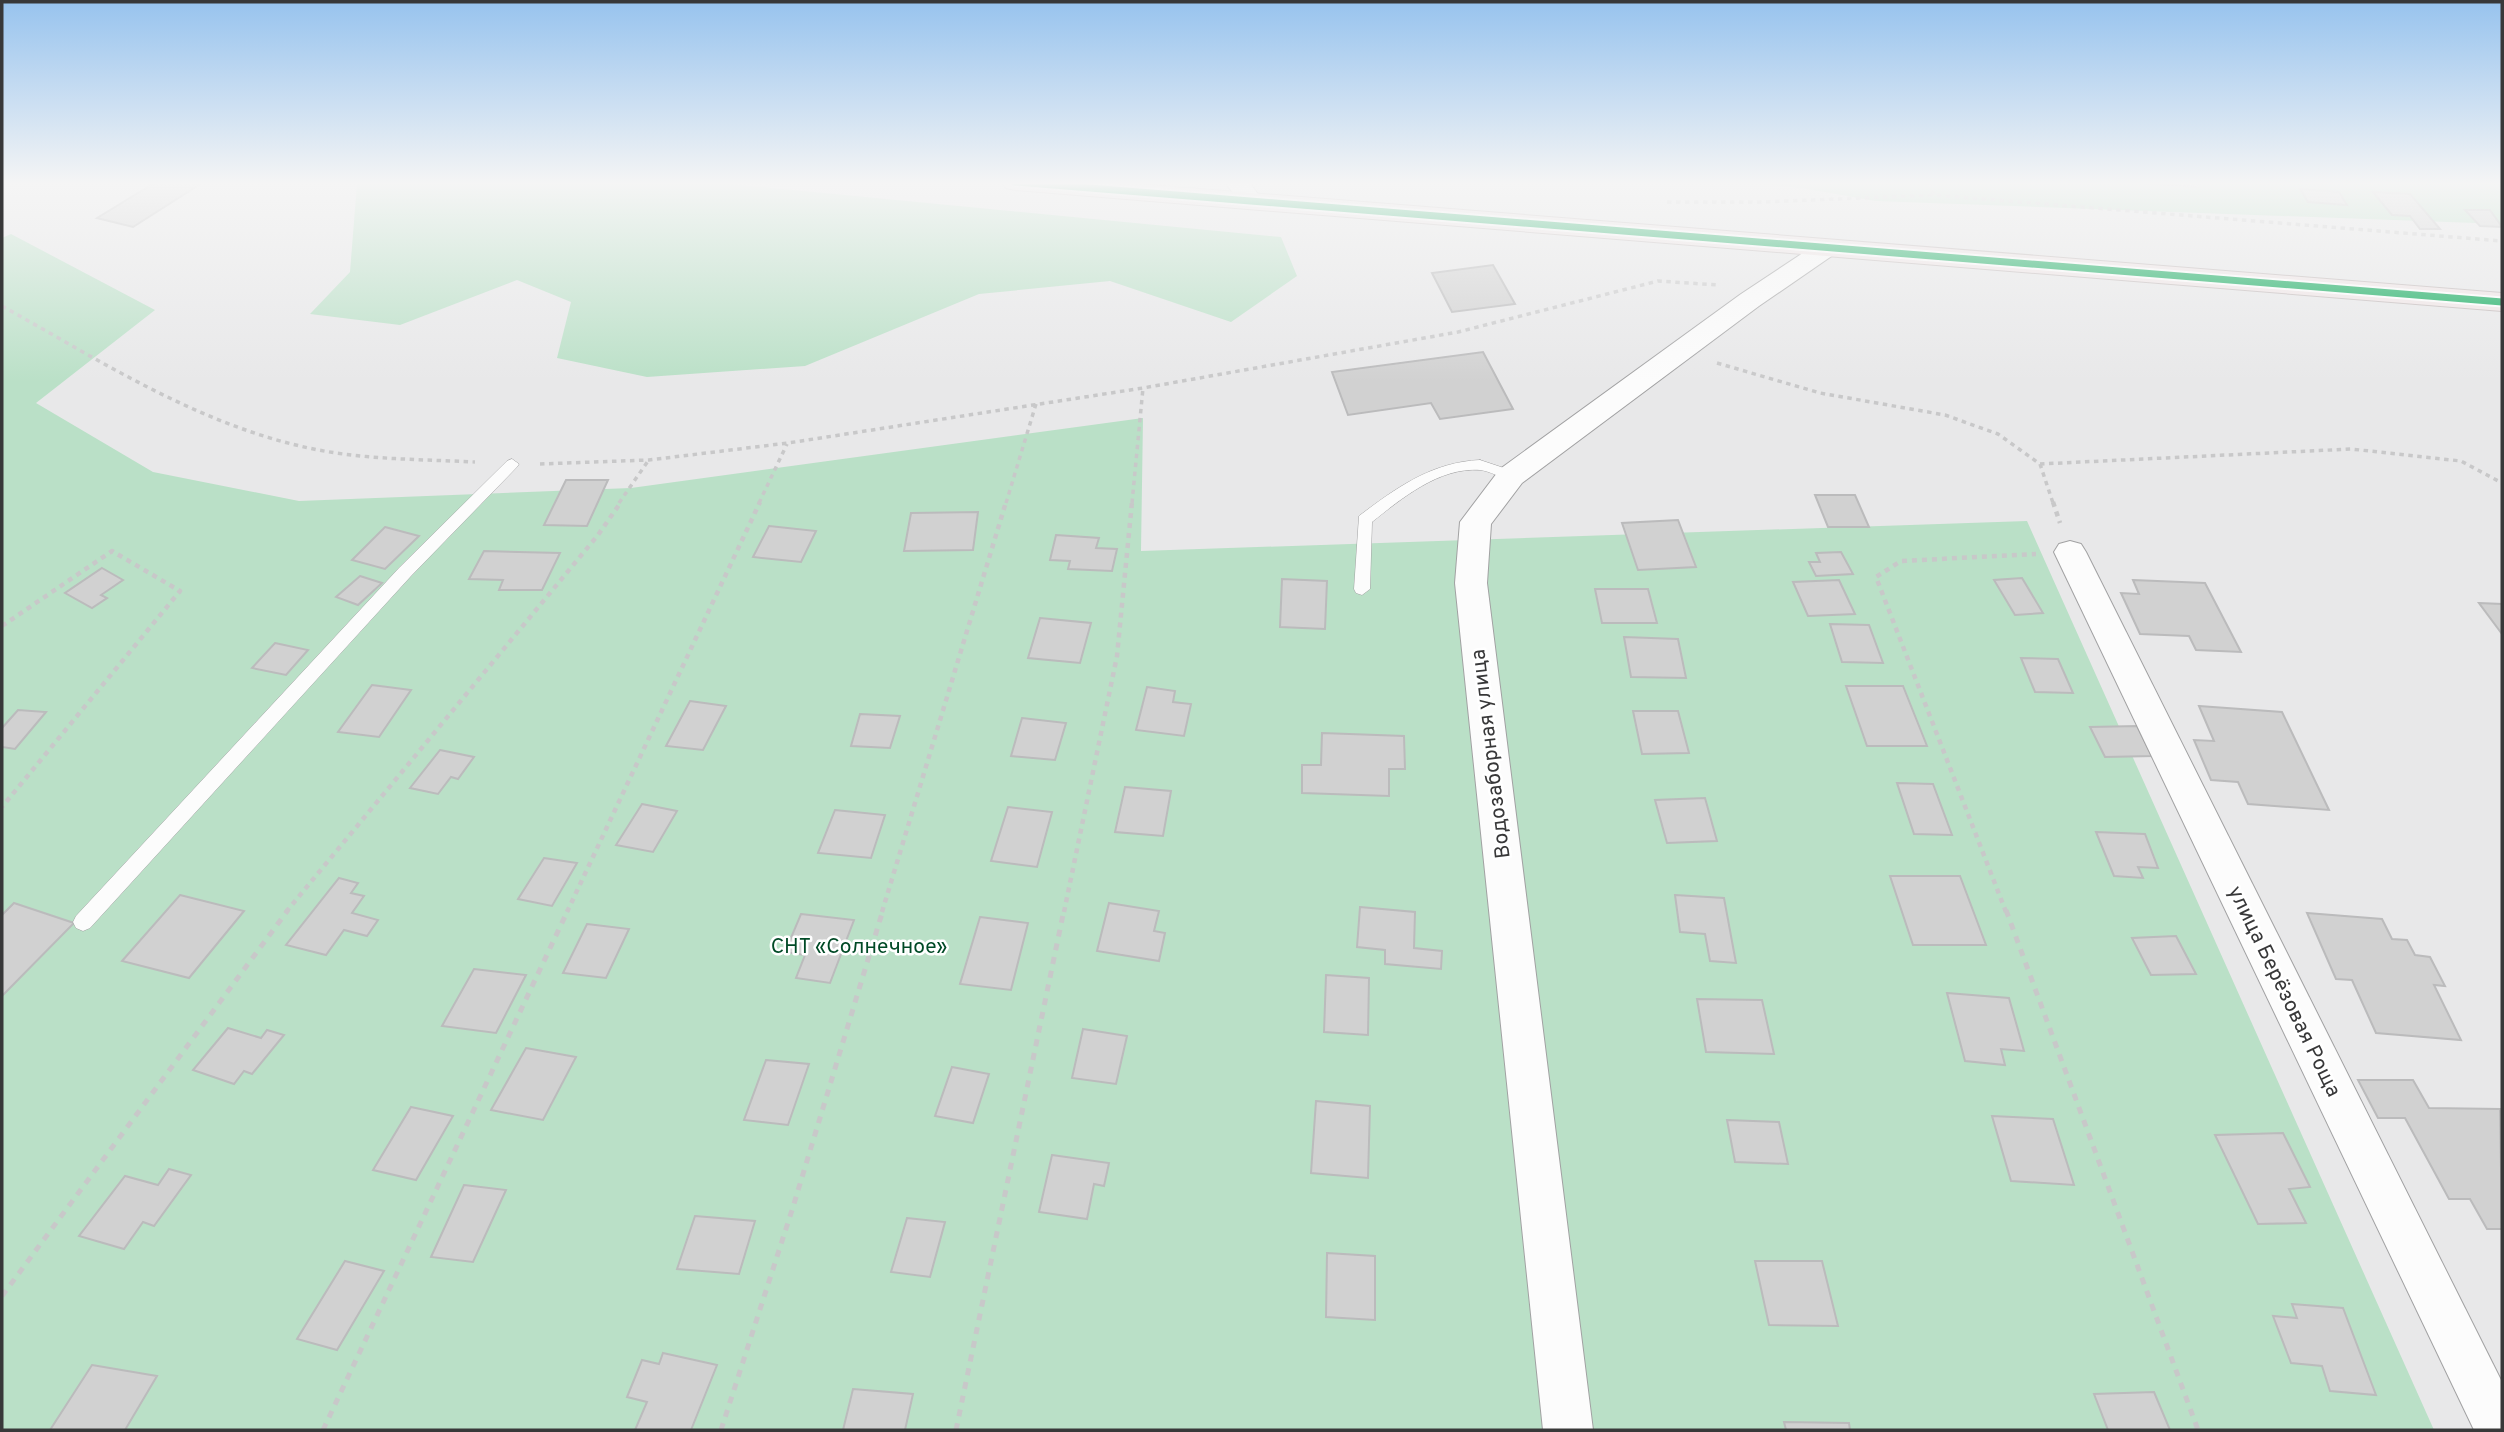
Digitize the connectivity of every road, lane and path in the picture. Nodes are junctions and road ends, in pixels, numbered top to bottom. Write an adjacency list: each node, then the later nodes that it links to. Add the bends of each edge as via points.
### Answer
1 (1826, 249): 3 (street, Водозаборная улица)
2 (1837, 249): 4 (highway)
3 (1750, 300): 6 (street, Водозаборная улица); 7 (path, via 1714,283 1658,281 1458,332)
4 (2502, 302)
5 (2, 306): 11 (path, via 186,405 280,442 365,455)
6 (1681, 352): 12 (path, via 1820,393 1945,415 1998,434); 13 (street, Водозаборная улица)
7 (1143, 388): 8 (path); 23 (path, via 1117,656)
8 (1036, 404): 9 (path); 22 (path)
9 (788, 443): 10 (path); 21 (path)
10 (649, 460): 11 (path); 20 (path, via 598,535 259,945)
11 (512, 464): 19 (lane, via 405,572)
12 (2040, 464): 14 (path, via 2351,449 2461,461); 15 (path)
13 (1511, 476): 16 (lane, via 1481,465 1445,471 1403,489 1364,520); 24 (street, Водозаборная улица, via 1476,522 1471,583)
14 (2502, 482)
15 (2070, 552): 25 (path, via 1901,561 1876,577 1987,859); 26 (street, улица Берёзовая Роща)
16 (1362, 589)
17 (2, 626): 18 (path, via 112,551 180,591)
18 (2, 807)
19 (83, 922)
20 (2, 1296)
21 (323, 1430)
22 (721, 1430)
23 (956, 1430)
24 (1568, 1430)
25 (2199, 1430)
26 (2500, 1430)

